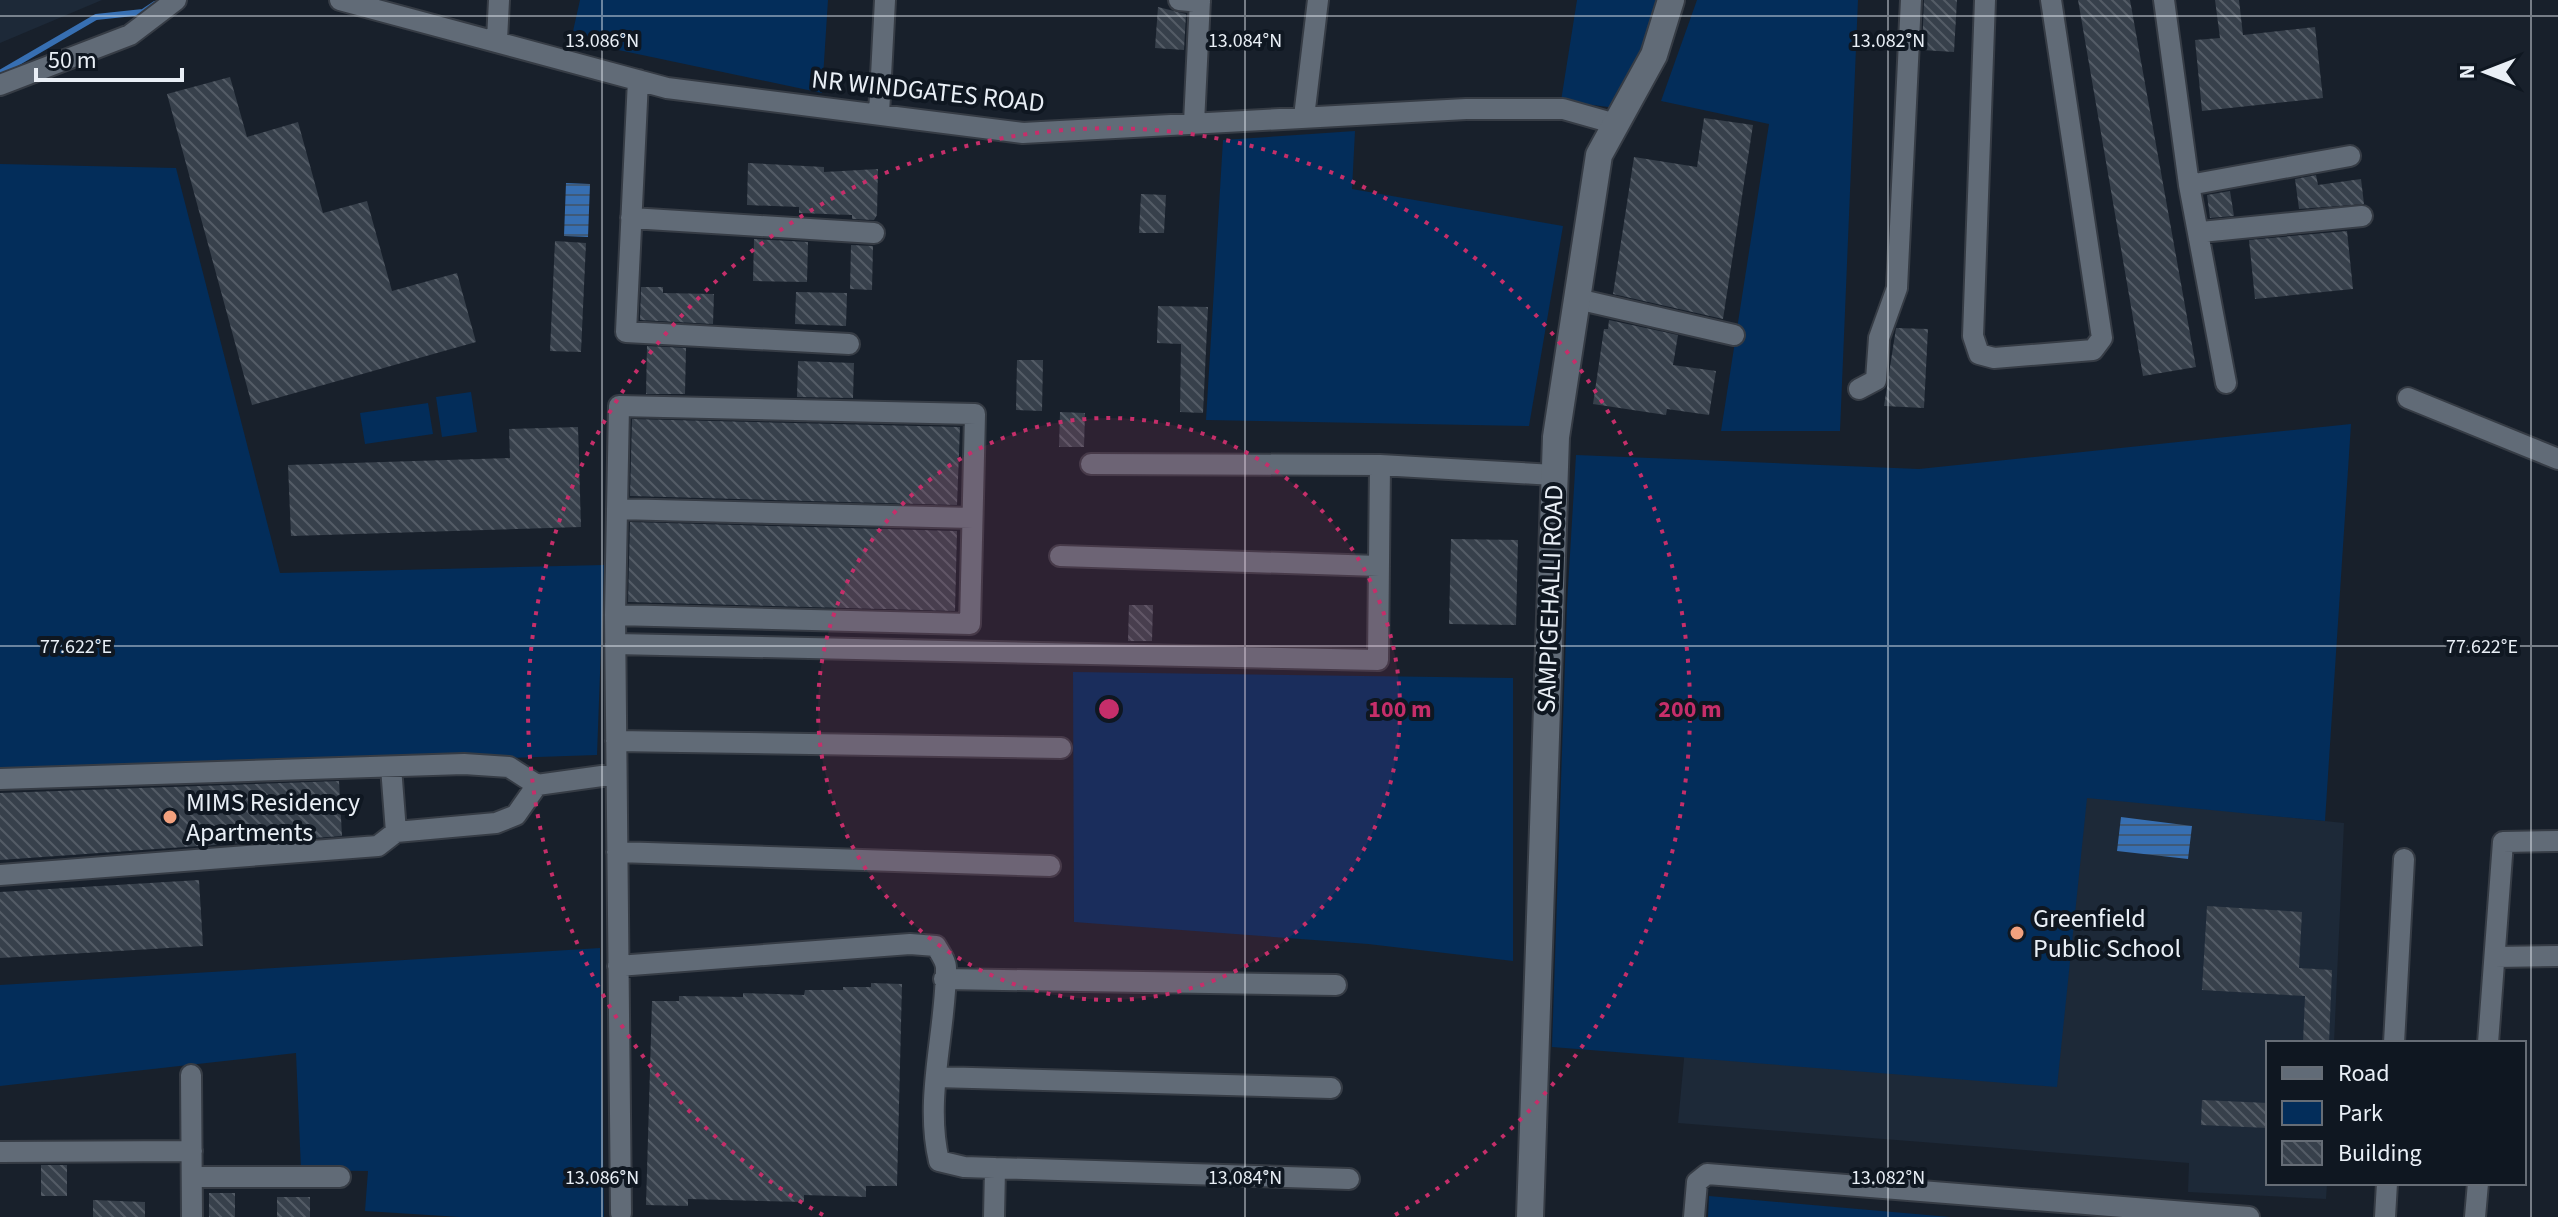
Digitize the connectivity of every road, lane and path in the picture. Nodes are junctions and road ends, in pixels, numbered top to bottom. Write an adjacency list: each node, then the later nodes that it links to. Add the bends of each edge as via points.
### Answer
1 (176, 0): 15 (street, via 130,35)
2 (340, 0): 13 (street, NR WINDGATES ROAD)
3 (499, 0): 13 (street)
4 (885, 0): 16 (street)
5 (1179, 0): 12 (street)
6 (1318, 0): 17 (street)
7 (1671, 0): 19 (street, SAMPIGEHALLI ROAD, via 1654,55)
8 (1911, 0): 30 (street, via 1897,288 1879,338 1876,380)
9 (1985, 0): 10 (street, via 1973,336 1979,354 1994,358 2093,350 2102,338)
10 (2051, 0)
11 (2164, 0): 21 (street)
12 (1200, 1): 18 (street)
13 (497, 40): 14 (street, NR WINDGATES ROAD)
14 (638, 80): 16 (street, NR WINDGATES ROAD); 23 (street)
15 (0, 85)
16 (879, 114): 18 (street, NR WINDGATES ROAD, via 1023,133)
17 (1304, 117): 18 (street, NR WINDGATES ROAD); 19 (street, NR WINDGATES ROAD, via 1563,109)
18 (1194, 123)
19 (1616, 124): 26 (street, SAMPIGEHALLI ROAD, via 1599,155)
20 (2350, 156): 21 (street)
21 (2189, 185): 24 (street)
22 (2362, 216): 24 (street)
23 (631, 218): 25 (street); 28 (street, via 626,332)
24 (2201, 232): 29 (street)
25 (874, 233)
26 (1577, 299): 27 (street); 35 (street, SAMPIGEHALLI ROAD)
27 (1734, 335)
28 (849, 344)
29 (2226, 383)
30 (1859, 389)
31 (2408, 398): 32 (street)
32 (2558, 459)
33 (1091, 464): 34 (street)
34 (1380, 465): 35 (street); 39 (street)
35 (1554, 475): 75 (street, SAMPIGEHALLI ROAD)
36 (617, 509): 37 (street); 37 (street, via 619,406 975,414); 40 (street)
37 (972, 518): 40 (street, via 970,624)
38 (1060, 556): 39 (street)
39 (1379, 566): 41 (street, via 1378,660)
40 (615, 615): 41 (street)
41 (615, 644): 42 (street)
42 (616, 741): 43 (street); 45 (street)
43 (1061, 748)
44 (391, 767): 46 (street); 47 (street, via 509,767); 48 (street)
45 (616, 774): 47 (street); 50 (street)
46 (0, 779)
47 (537, 785): 48 (street, via 516,815 496,823)
48 (396, 832): 53 (street, via 378,846)
49 (2558, 841): 55 (street, via 2503,842)
50 (617, 852): 52 (street); 56 (street)
51 (2404, 859): 59 (street)
52 (1050, 866)
53 (0, 875)
54 (2558, 956): 55 (street)
55 (2495, 957): 60 (street)
56 (618, 966): 57 (street, via 910,944 936,946 946,965); 72 (street)
57 (944, 979): 58 (street); 62 (street)
58 (1336, 985)
59 (2394, 1041)
60 (2488, 1041)
61 (191, 1075): 64 (street)
62 (936, 1077): 63 (street); 66 (street, via 934,1139 939,1161)
63 (1331, 1088)
64 (192, 1151): 65 (street); 67 (street)
65 (0, 1152)
66 (995, 1168): 69 (street); 74 (street)
67 (192, 1177): 68 (street); 73 (street)
68 (340, 1177)
69 (1349, 1179)
70 (2387, 1185): 78 (street)
71 (2478, 1185): 79 (street)
72 (621, 1213)
73 (192, 1217)
74 (994, 1217)
75 (1530, 1217)
76 (1694, 1217): 77 (street, via 1697,1182 1707,1174)
77 (2249, 1217)
78 (2385, 1217)
79 (2475, 1217)

